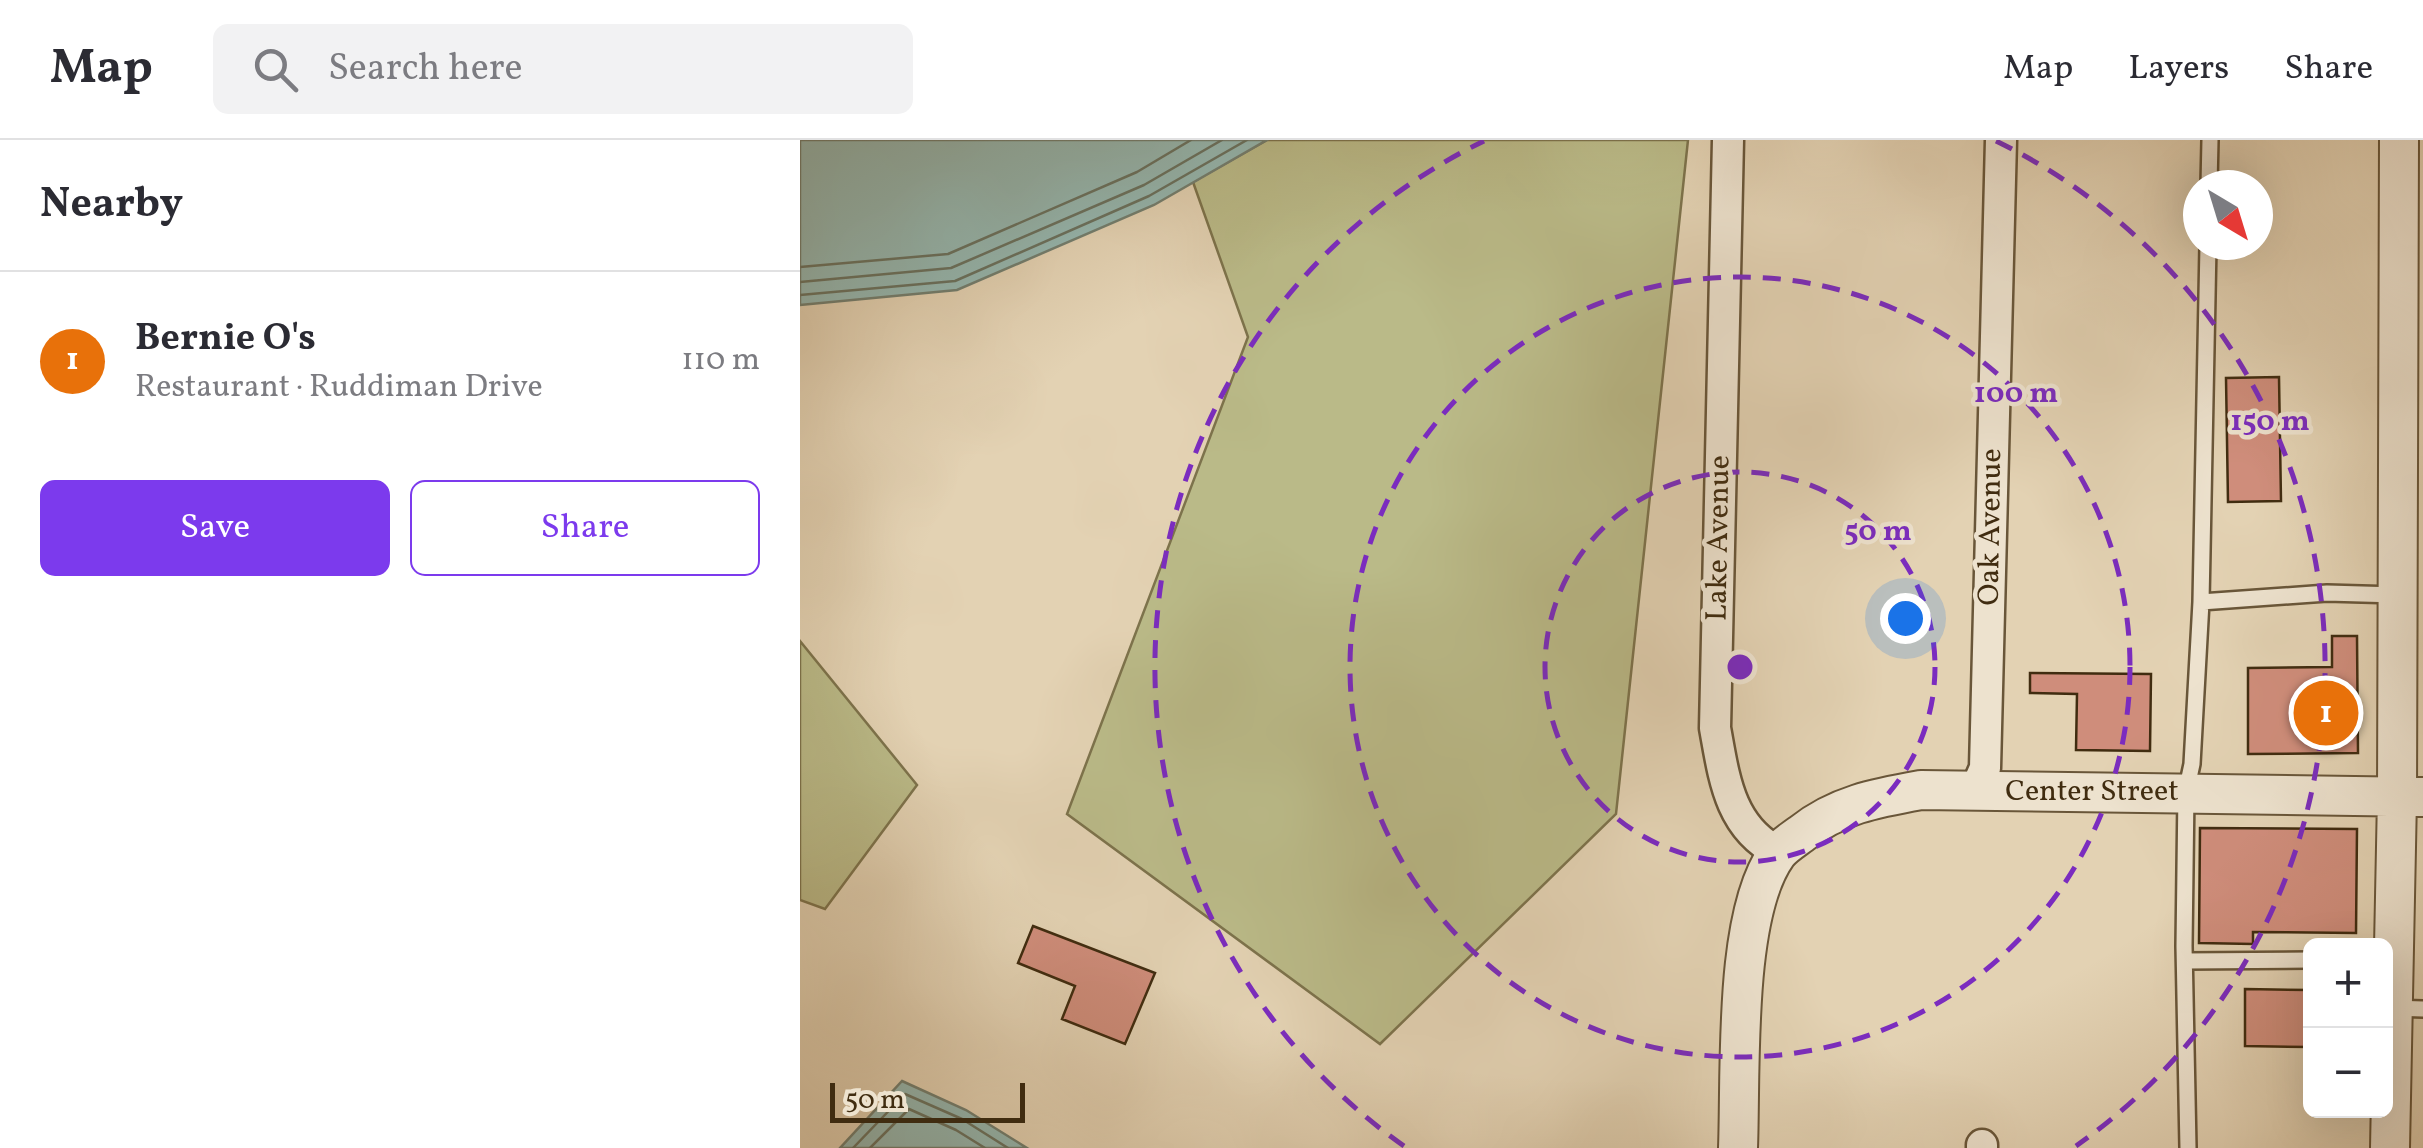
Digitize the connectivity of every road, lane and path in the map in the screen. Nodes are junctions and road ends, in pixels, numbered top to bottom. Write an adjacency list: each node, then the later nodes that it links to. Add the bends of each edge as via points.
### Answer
1 (1728, 140): 12 (street, Lake Avenue, via 1716,728 1724,780 1738,814 1758,842)
2 (2001, 140): 9 (street, Oak Avenue, via 1985,768)
3 (2210, 140): 5 (lane)
4 (2399, 140): 7 (street)
5 (2209, 170)
6 (2208, 260): 8 (lane)
7 (2402, 572): 8 (lane, via 2327,593); 11 (street)
8 (2201, 602): 10 (lane)
9 (1975, 791): 10 (street, Center Street); 12 (street, Center Street, via 1921,790 1866,800 1822,817)
10 (2186, 792): 11 (street, Center Street); 15 (lane)
11 (2410, 797): 13 (street)
12 (1778, 852): 18 (street, via 1758,891 1746,944)
13 (2392, 938)
14 (2303, 960): 15 (lane)
15 (2186, 961): 19 (lane)
16 (2393, 971): 17 (street)
17 (2407, 1008): 20 (street)
18 (1738, 1148)
19 (2188, 1148)
20 (2390, 1148)

